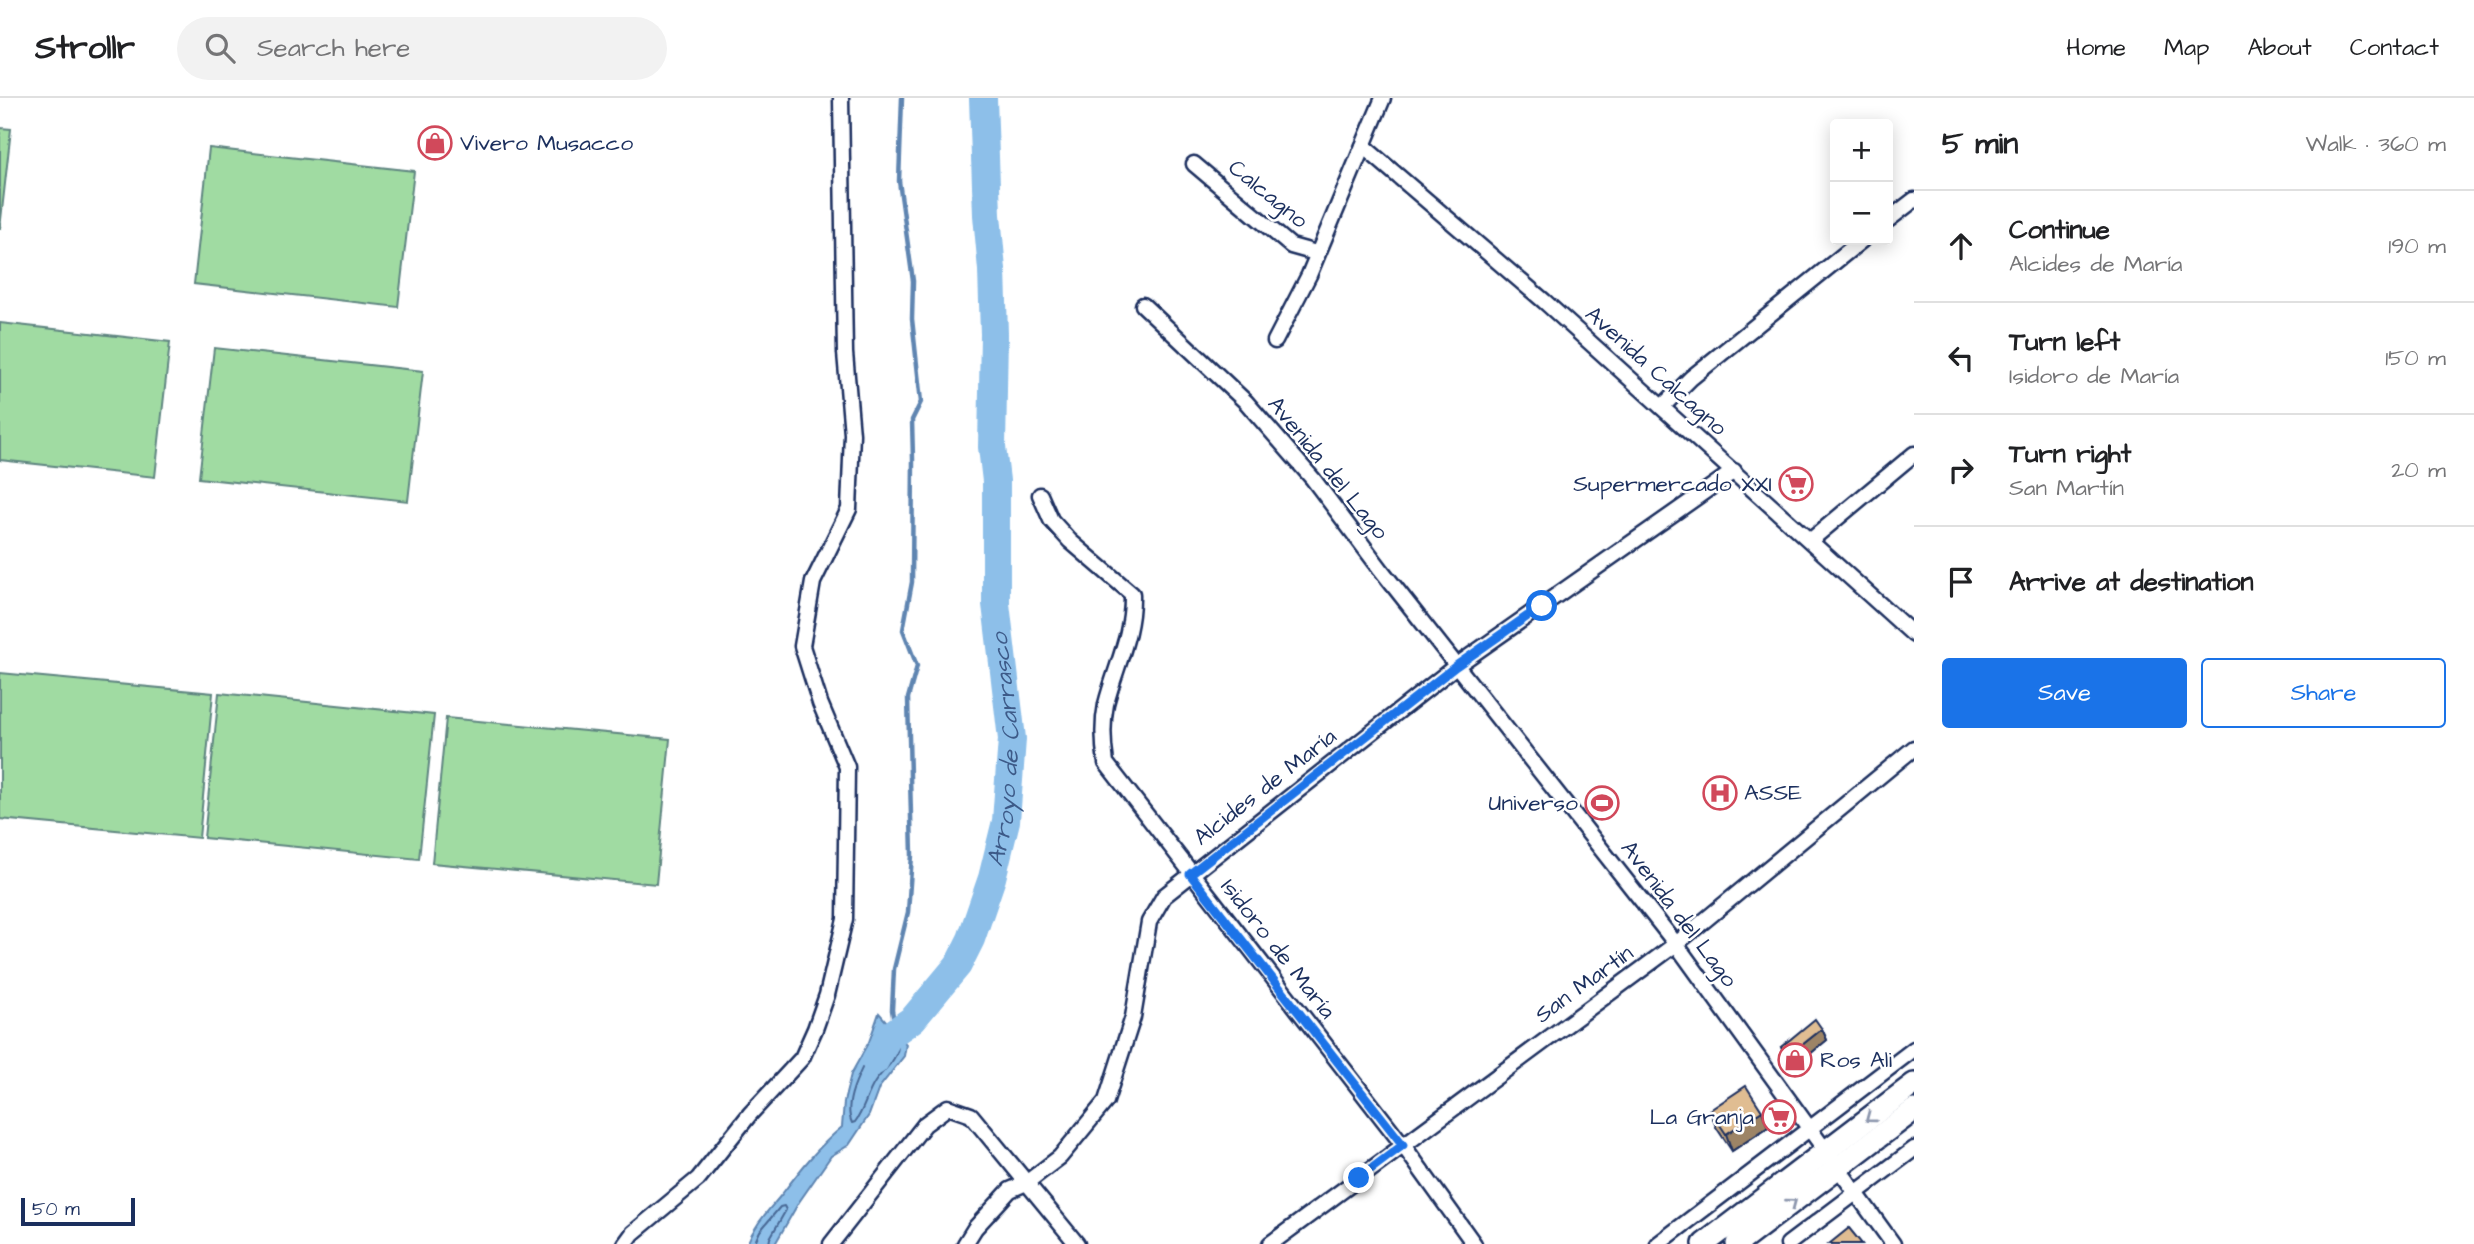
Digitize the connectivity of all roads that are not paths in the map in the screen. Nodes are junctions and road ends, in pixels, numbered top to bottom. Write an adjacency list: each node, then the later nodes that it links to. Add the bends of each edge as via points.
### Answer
1 (841, 98): 30 (street, via 845,353 852,434 849,509 813,582 802,646 847,767 845,919 827,995 802,1058 698,1179)
2 (1383, 98): 3 (street)
3 (1363, 146): 8 (street); 11 (street, Avenida Calcagno)
4 (1194, 164): 8 (street, Calcagno, via 1292,246)
5 (1914, 200): 6 (street)
6 (1893, 216)
7 (1856, 245): 11 (street, via 1690,378)
8 (1316, 253): 10 (street)
9 (1143, 305): 17 (street, Avenida del Lago, via 1246,402 1313,479)
10 (1275, 341)
11 (1662, 407): 13 (street, Avenida Calcagno)
12 (1914, 454): 15 (street)
13 (1734, 471): 15 (street, Avenida Calcagno); 17 (street, Alcides de María)
14 (1040, 495): 19 (street, Isidoro de María, via 1051,520 1070,541 1132,594 1133,618 1106,706 1102,743 1106,764)
15 (1811, 540): 16 (street, Avenida Calcagno)
16 (1914, 635)
17 (1456, 666): 19 (street, Alcides de María); 20 (street, Avenida del Lago)
18 (1914, 748): 20 (street, San Martín)
19 (1190, 874): 25 (street, Isidoro de María); 28 (street, Alcides de María, via 1164,896 1149,922 1133,1017 1106,1101 1060,1157)
20 (1676, 944): 24 (street, Avenida del Lago); 25 (street, San Martín)
21 (1914, 1049): 24 (street)
22 (1914, 1084): 27 (main road, one-way to 27)
23 (1914, 1110): 27 (main road)
24 (1809, 1129): 27 (street, Avenida del Lago); 36 (street)
25 (1403, 1145): 34 (street, San Martín); 35 (street, Isidoro de María)
26 (1914, 1149): 29 (street)
27 (1831, 1160): 29 (street, Avenida del Lago); 37 (main road); 38 (main road, one-way to 27)
28 (1026, 1183): 31 (street, via 971,1115 948,1107 925,1124); 32 (street, Alcides de María, via 1010,1190); 33 (street)
29 (1856, 1195): 39 (street); 40 (street, Avenida del Lago)
30 (625, 1244)
31 (831, 1244)
32 (965, 1244)
33 (1077, 1244)
34 (1270, 1244)
35 (1475, 1244)
36 (1658, 1244)
37 (1704, 1244)
38 (1737, 1244)
39 (1788, 1244)
40 (1893, 1244)

